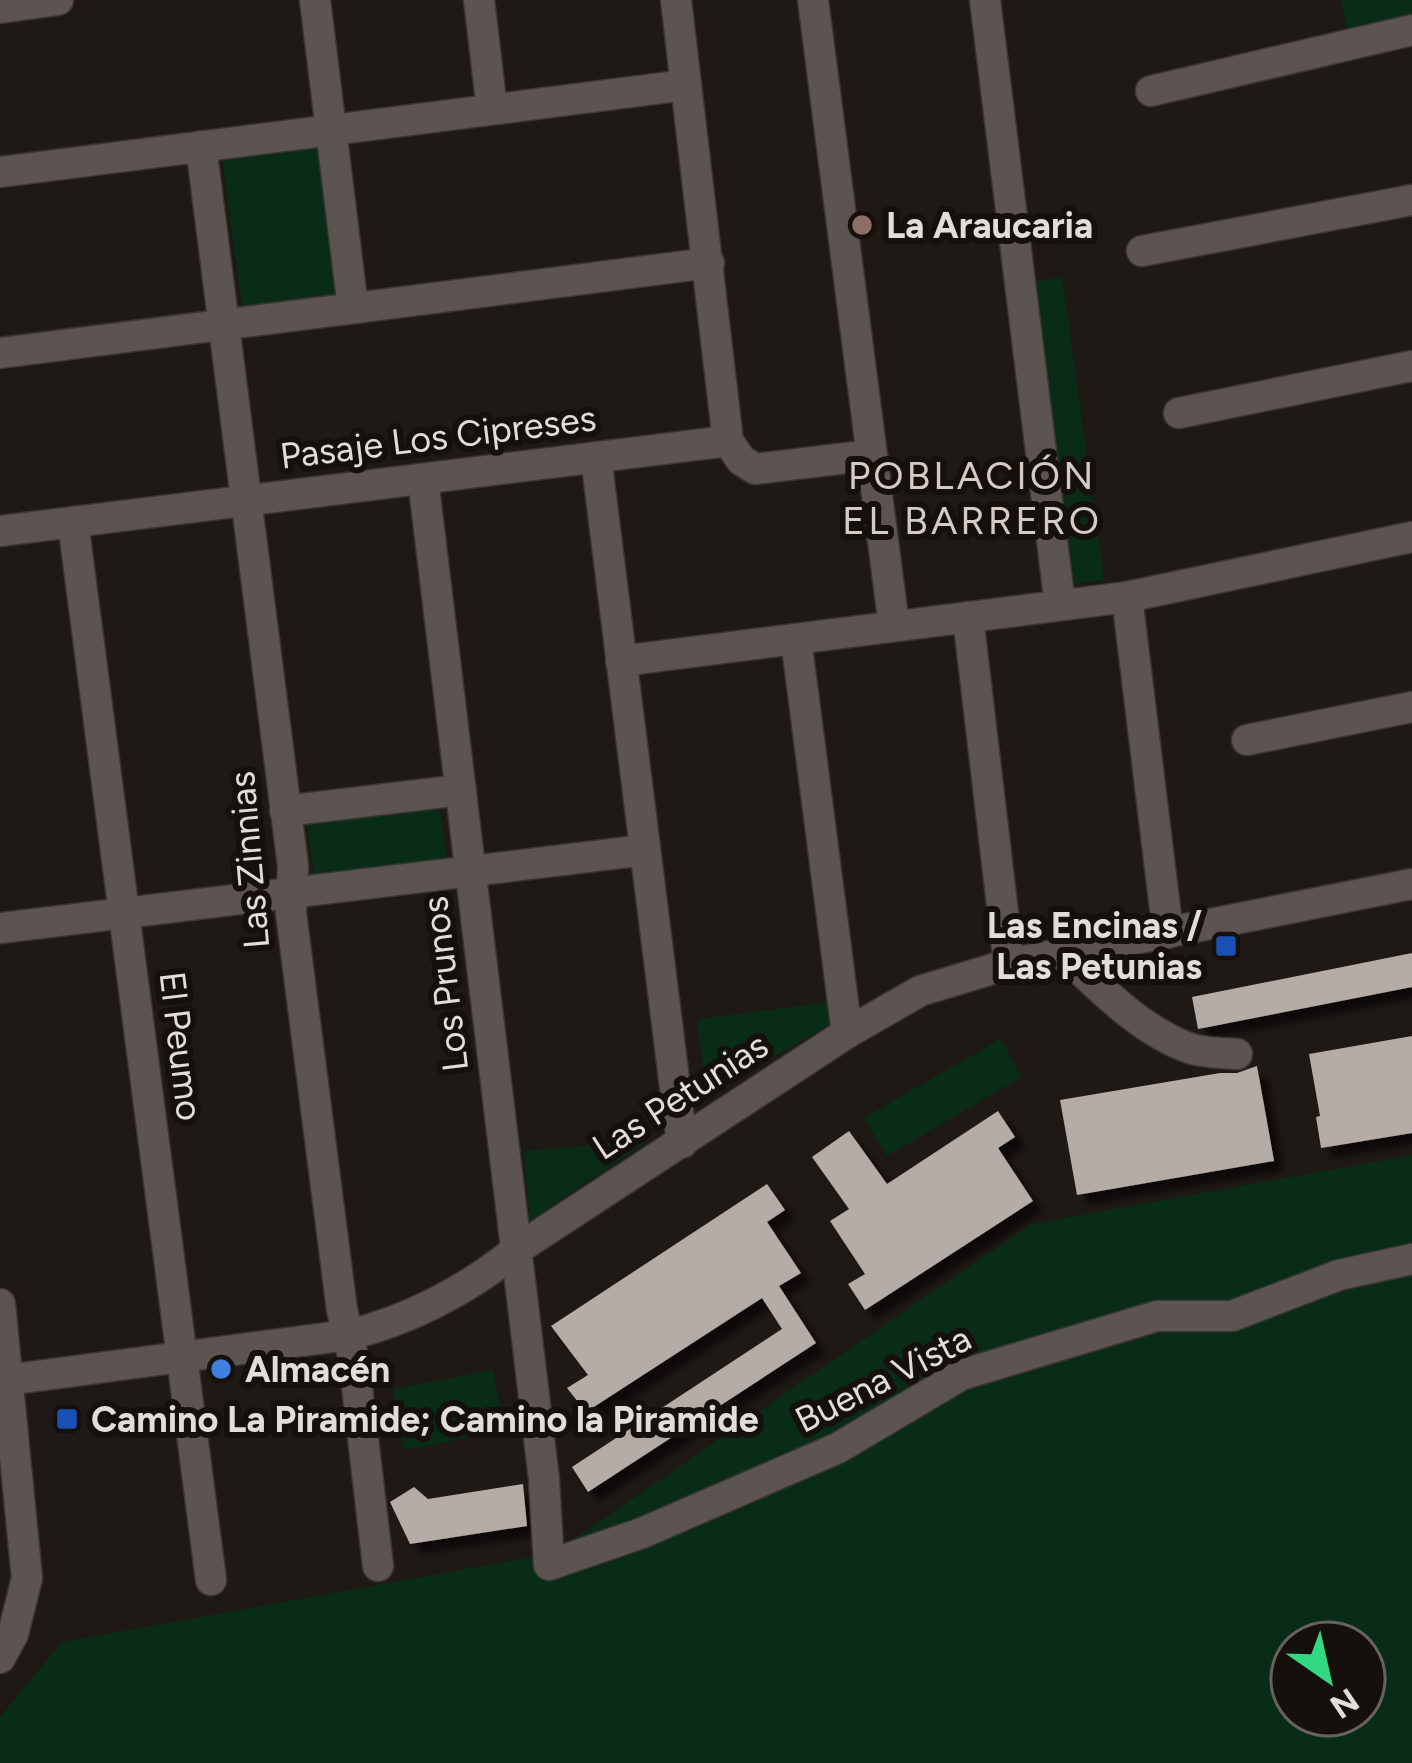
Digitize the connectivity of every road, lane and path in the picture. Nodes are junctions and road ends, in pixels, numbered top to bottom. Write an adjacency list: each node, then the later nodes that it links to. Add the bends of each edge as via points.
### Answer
1 (58, 0): 7 (street)
2 (315, 0): 12 (street)
3 (479, 0): 11 (street)
4 (676, 0): 9 (street)
5 (813, 0): 24 (street)
6 (985, 0): 32 (street)
7 (0, 8)
8 (1412, 30): 10 (street)
9 (686, 85): 11 (street); 17 (street)
10 (1151, 91)
11 (492, 109): 12 (street)
12 (331, 130): 13 (street); 18 (street)
13 (201, 146): 14 (street); 19 (street, Las Zinnias)
14 (0, 172)
15 (1412, 200): 16 (street)
16 (1142, 250)
17 (709, 262): 18 (street); 23 (street)
18 (353, 308): 19 (street)
19 (223, 325): 20 (street); 27 (street, Las Zinnias)
20 (0, 353)
21 (1412, 366): 22 (street)
22 (1179, 413)
23 (728, 441): 24 (street, via 760,470); 25 (street, Pasaje Los Cipreses)
24 (872, 455): 34 (street)
25 (596, 457): 26 (street, Pasaje Los Cipreses); 36 (street)
26 (422, 479): 27 (street, Pasaje Los Cipreses); 39 (street, Los Prunos)
27 (245, 501): 28 (street, Pasaje Los Cipreses); 40 (street, Las Zinnias)
28 (73, 522): 29 (street, Pasaje Los Cipreses); 45 (street, El Peumo)
29 (0, 531)
30 (1412, 537): 31 (street)
31 (1126, 597): 32 (street); 47 (street)
32 (1060, 605): 33 (street)
33 (968, 617): 34 (street); 49 (street)
34 (894, 626): 35 (street)
35 (796, 639): 36 (street); 50 (street)
36 (621, 661): 41 (street)
37 (1412, 707): 38 (street)
38 (1247, 740)
39 (460, 790): 40 (street); 42 (street, Los Prunos)
40 (285, 811): 44 (street, Las Zinnias)
41 (645, 850): 42 (street); 52 (street)
42 (470, 871): 44 (street); 53 (street, Los Prunos)
43 (1412, 884): 47 (street, Las Petunias)
44 (292, 892): 45 (street); 56 (street, Las Zinnias)
45 (124, 913): 46 (street); 57 (street, El Peumo)
46 (0, 928)
47 (1168, 933): 48 (street, Las Petunias)
48 (1064, 954): 49 (street, Las Petunias); 51 (street, via 1159,1033 1192,1049)
49 (1009, 964): 50 (street, Las Petunias, via 920,991)
50 (847, 1033): 52 (street, Las Petunias)
51 (1237, 1054)
52 (682, 1143): 53 (street, Las Petunias)
53 (516, 1250): 56 (street, Las Petunias, via 420,1310); 59 (street, Los Prunos)
54 (1412, 1259): 59 (street, Buena Vista, via 1339,1274 1232,1316 1157,1316 962,1376 838,1448 550,1565)
55 (0, 1304): 58 (street)
56 (348, 1334): 57 (street, Las Petunias); 60 (street, Las Zinnias)
57 (182, 1358): 58 (street, Las Petunias); 61 (street, El Peumo)
58 (5, 1380): 62 (street, via 26,1578)
59 (544, 1479)
60 (377, 1566)
61 (211, 1580)
62 (0, 1658)

